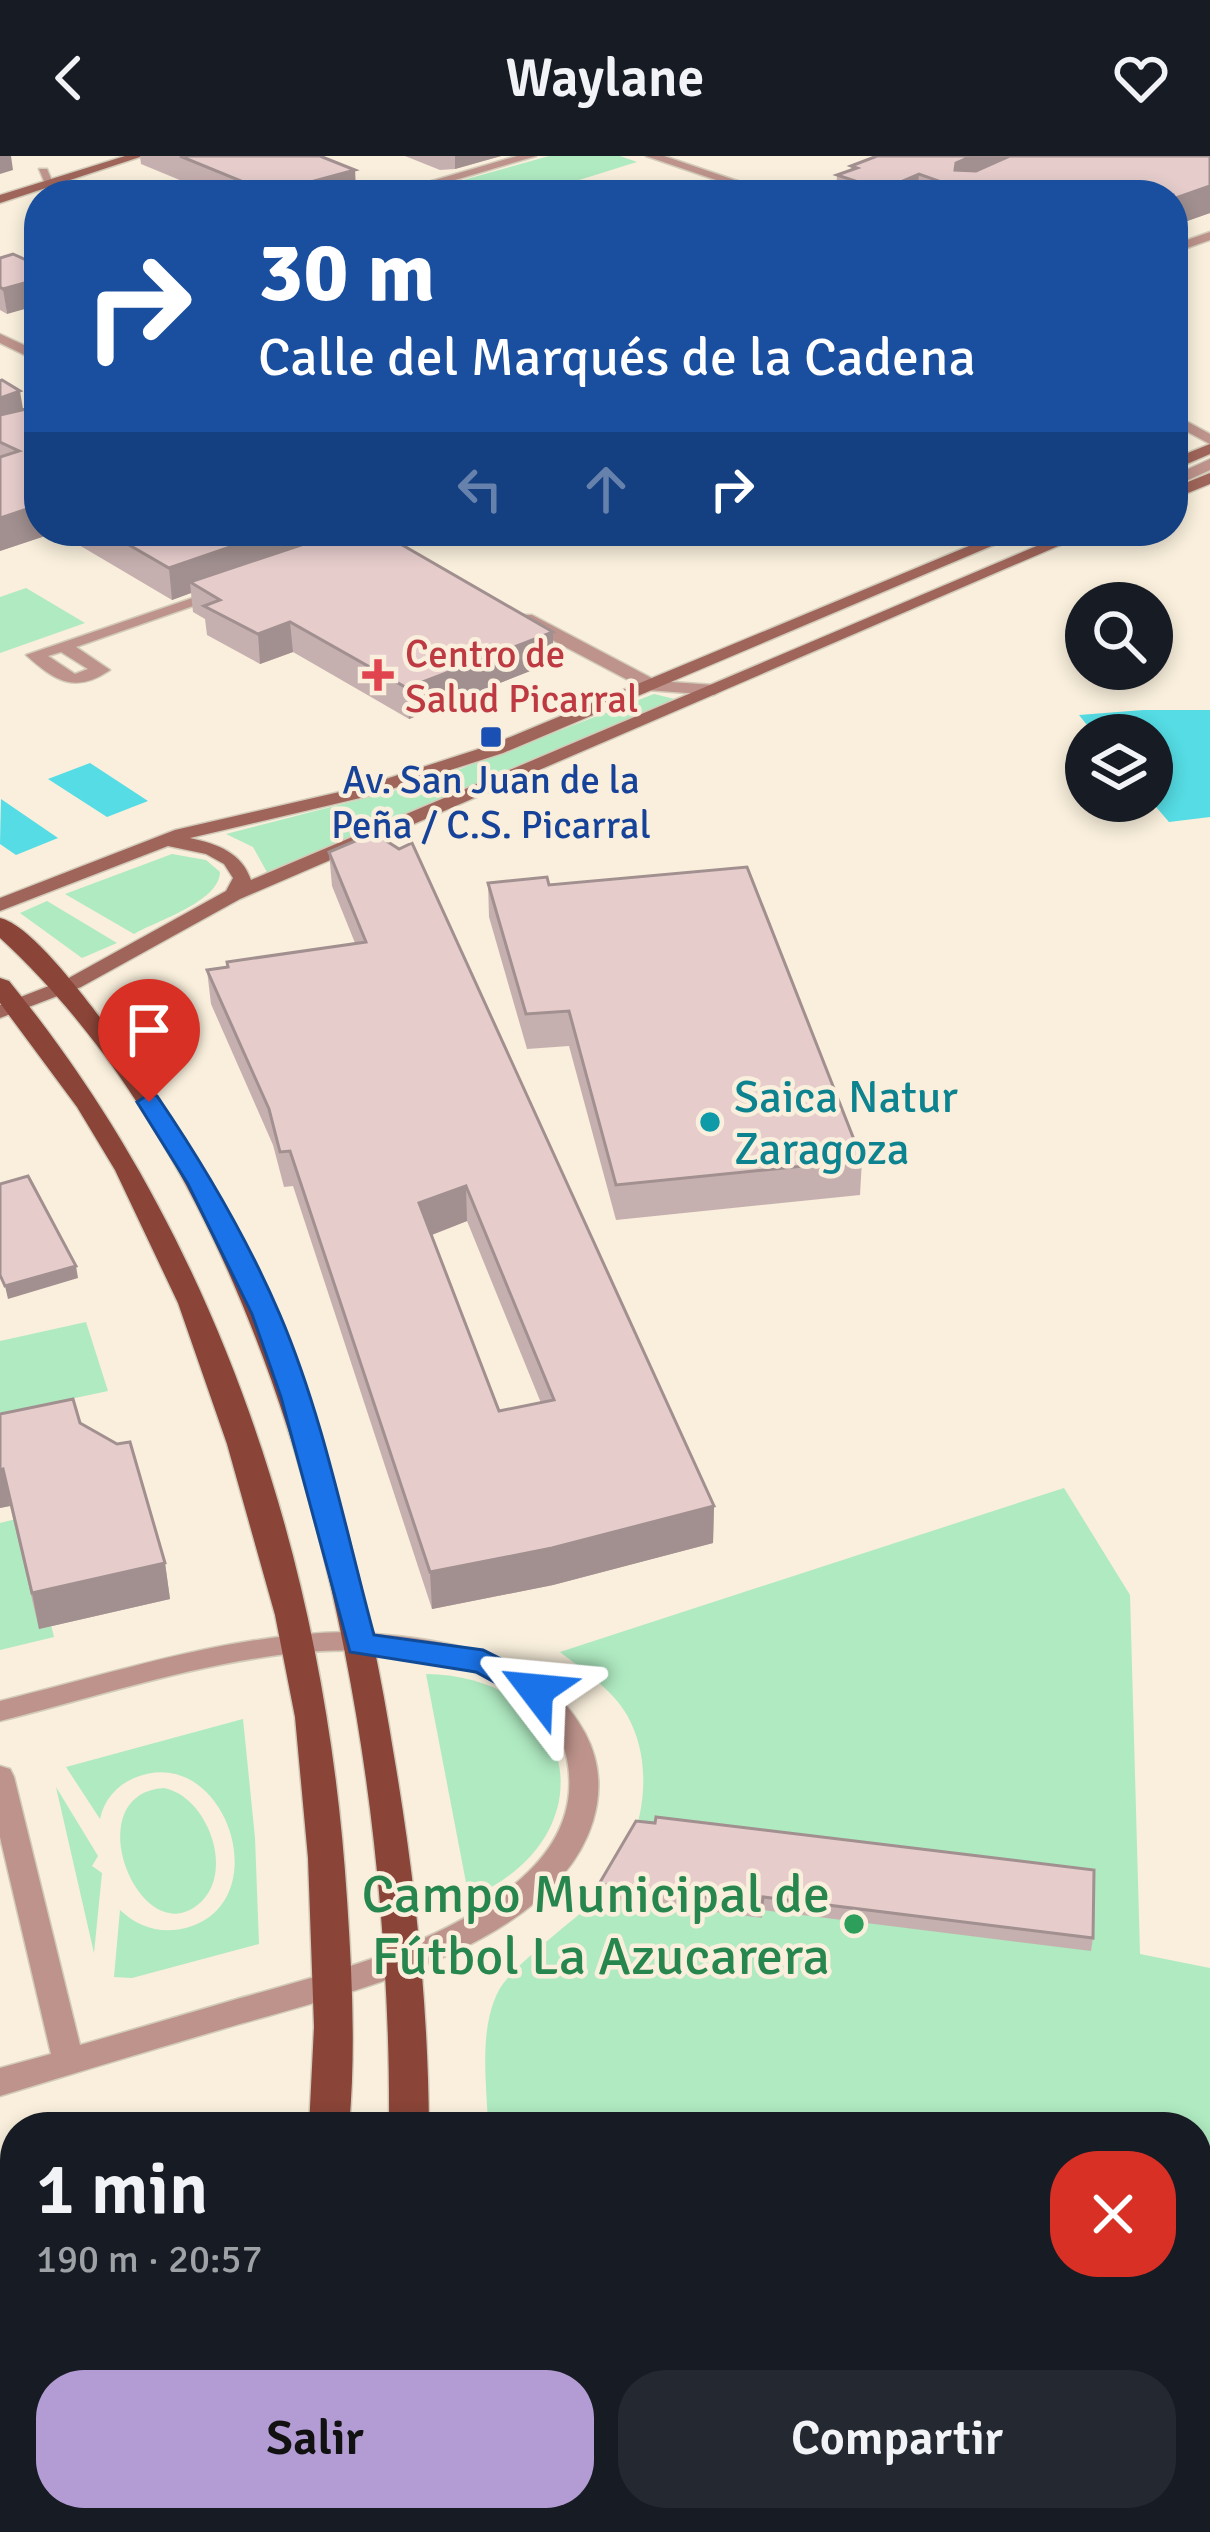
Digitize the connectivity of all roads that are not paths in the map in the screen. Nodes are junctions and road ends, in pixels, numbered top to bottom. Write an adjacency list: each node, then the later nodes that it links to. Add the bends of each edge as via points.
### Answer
1 (95, 156): 5 (main road)
2 (137, 156): 5 (main road)
3 (530, 156): 8 (street)
4 (652, 156): 9 (street)
5 (46, 178): 6 (main road); 7 (main road)
6 (34, 180)
7 (42, 180)
8 (444, 180)
9 (726, 180)
10 (349, 546): 15 (street)
11 (387, 546): 14 (street)
12 (984, 546): 19 (main road)
13 (1050, 546): 20 (main road)
14 (397, 551)
15 (331, 555)
16 (242, 586): 18 (street)
17 (502, 606): 19 (street)
18 (65, 646)
19 (653, 686): 20 (street); 21 (main road, via 442,768)
20 (713, 690): 22 (main road)
21 (163, 840): 22 (main road, via 230,859 243,878); 23 (main road)
22 (233, 895): 25 (main road)
23 (0, 905)
24 (0, 925): 25 (main road)
25 (62, 988): 26 (main road); 28 (main road, via 191,1168 266,1314)
26 (6, 1002): 27 (main road, via 98,1113 176,1256 246,1451)
27 (299, 1644): 28 (street); 29 (street); 32 (main road, via 321,1807)
28 (361, 1644): 31 (main road); 31 (street, via 456,1655 504,1670 562,1717 583,1760 581,1815 548,1872 489,1915)
29 (0, 1711)
30 (0, 1778): 33 (street)
31 (406, 1958): 32 (street); 36 (main road)
32 (332, 1984): 33 (street); 35 (main road)
33 (69, 2062): 34 (street)
34 (0, 2082)
35 (329, 2112)
36 (409, 2112)

